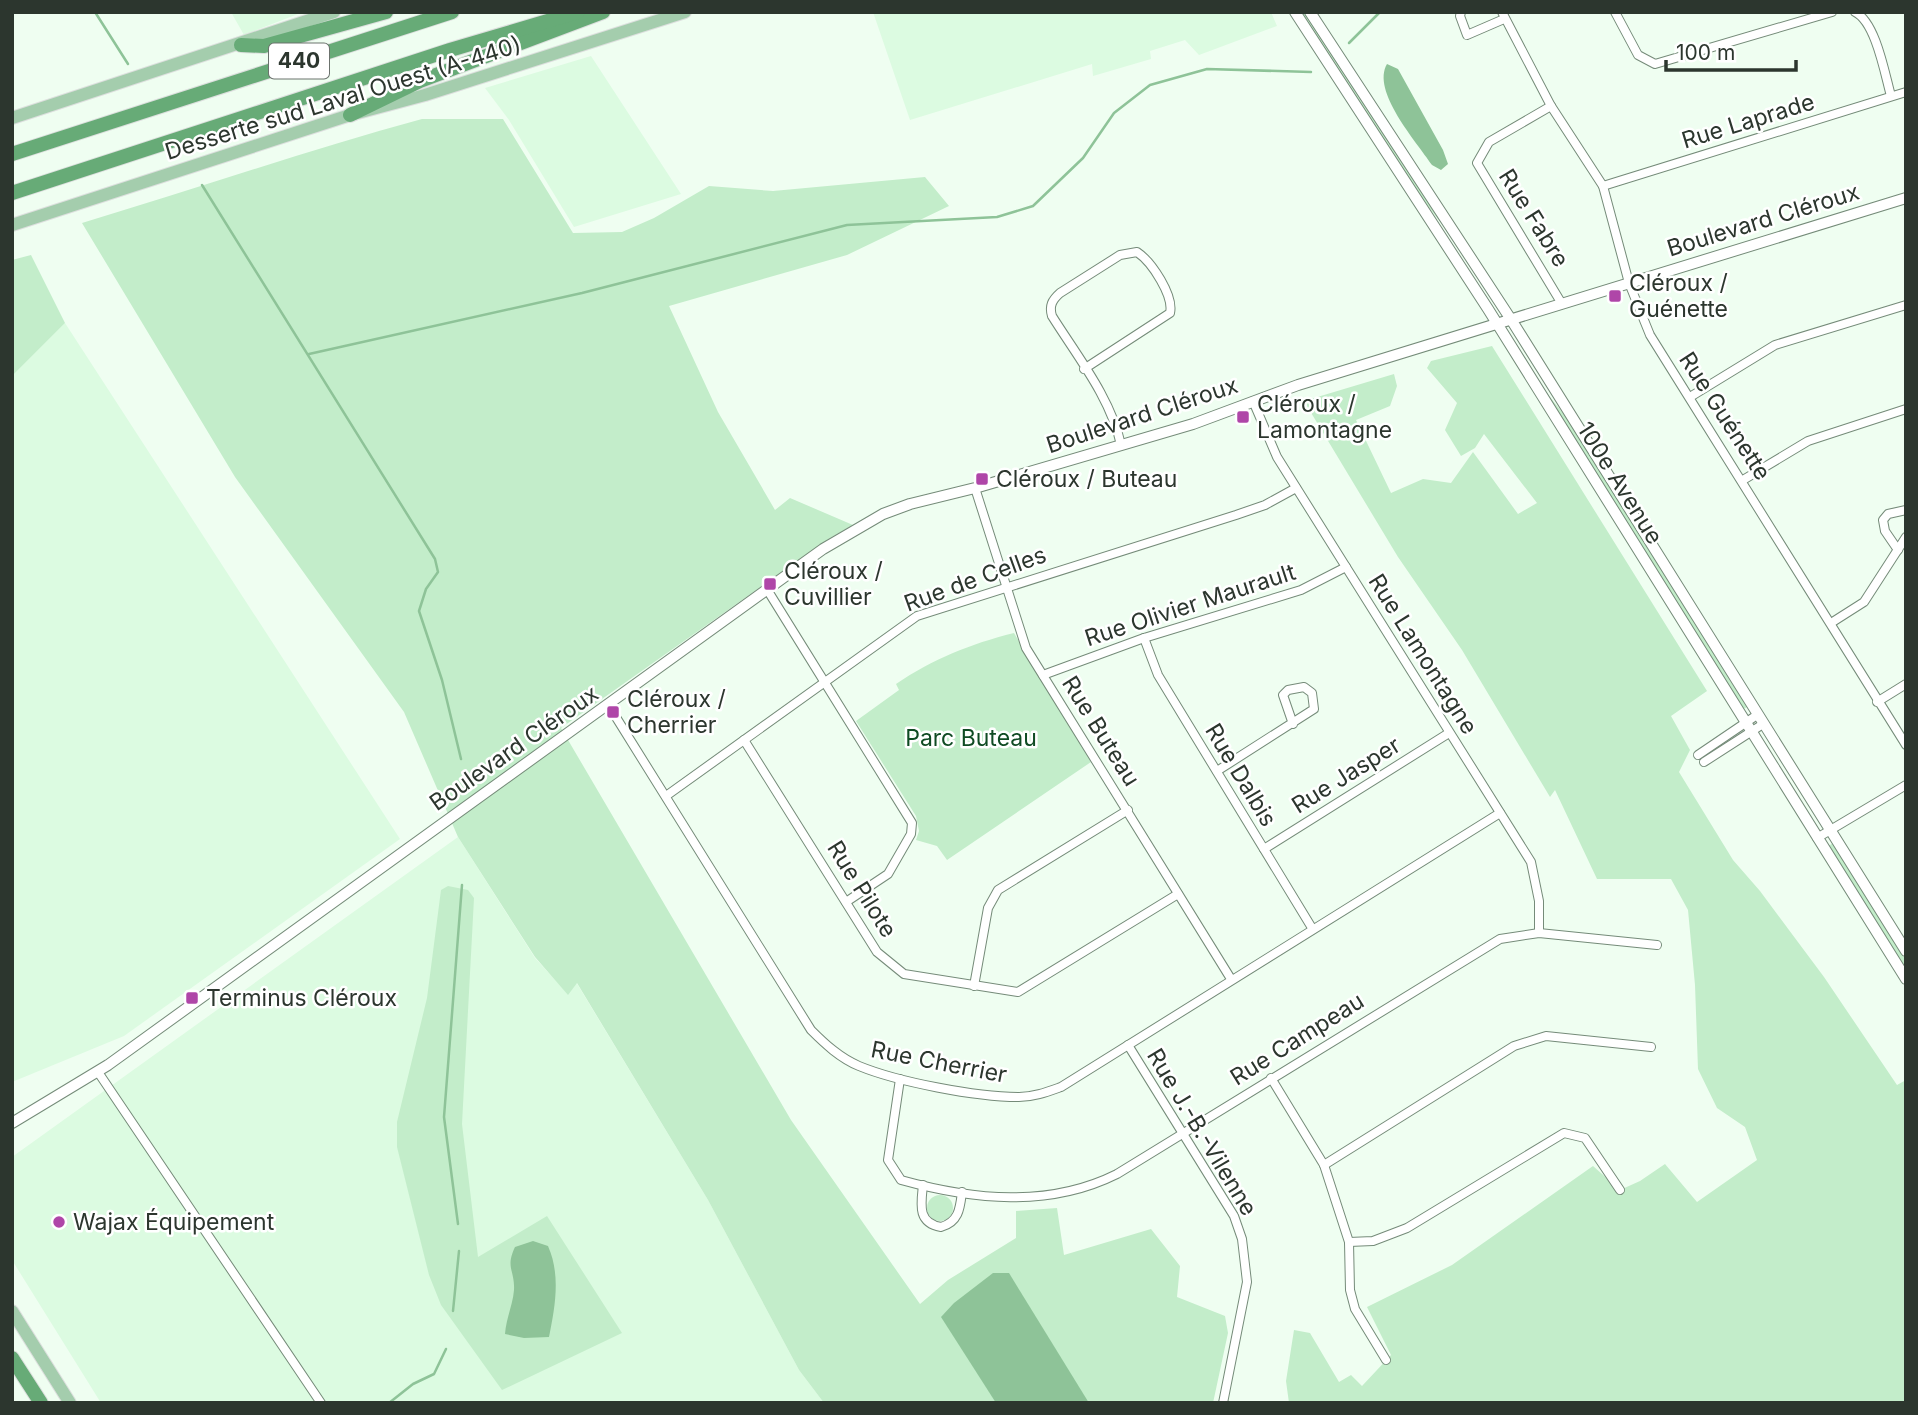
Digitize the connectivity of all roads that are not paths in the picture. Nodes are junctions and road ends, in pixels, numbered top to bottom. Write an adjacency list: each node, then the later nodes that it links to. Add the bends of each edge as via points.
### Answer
1 (334, 12): 14 (main road)
2 (386, 12): 14 (highway, via 264,46)
3 (452, 12): 20 (highway, 440)
4 (578, 12): 22 (highway, 440)
5 (603, 12): 18 (highway, via 421,81)
6 (685, 12): 18 (main road, Desserte sud Laval Ouest (A-440))
7 (1294, 12): 29 (street, 100e Avenue)
8 (1310, 12): 28 (street, 100e Avenue)
9 (1461, 12): 13 (street, Rue Guénette, via 1467,35)
10 (1615, 12): 11 (street, via 1638,55 1655,64)
11 (1832, 12)
12 (1855, 12): 16 (street, via 1872,32)
13 (1503, 15): 17 (street, Rue Guénette)
14 (241, 46): 19 (main road)
15 (1906, 92): 16 (street, Rue Laprade)
16 (1891, 96): 21 (street, Rue Laprade)
17 (1551, 106): 21 (street, Rue Guénette); 26 (street, Rue Fabre, via 1489,142 1477,163)
18 (350, 115): 24 (main road, Desserte sud Laval Ouest (A-440))
19 (12, 118)
20 (12, 151)
21 (1602, 186): 25 (street, Rue Guénette)
22 (12, 195)
23 (1906, 198): 25 (street, Boulevard Cléroux)
24 (12, 225)
25 (1629, 283): 26 (street, Boulevard Cléroux); 31 (street, Rue Guénette, via 1650,334)
26 (1562, 304): 28 (street, Boulevard Cléroux)
27 (1906, 305): 31 (street, via 1775,345)
28 (1512, 321): 29 (street, Boulevard Cléroux); 51 (street, 100e Avenue)
29 (1497, 325): 32 (street, Boulevard Cléroux); 53 (street, 100e Avenue)
30 (1084, 369): 30 (street, via 1052,316 1053,298 1120,255 1137,252 1169,297 1170,313); 34 (street, via 1112,413)
31 (1689, 397): 35 (street, Rue Guénette)
32 (1253, 401): 34 (street, Boulevard Cléroux); 37 (street, Rue Lamontagne, via 1265,434)
33 (1906, 409): 35 (street, via 1808,441)
34 (1121, 445): 36 (street, Boulevard Cléroux)
35 (1743, 480): 44 (street, Rue Guénette)
36 (975, 488): 42 (street, Rue Buteau); 43 (street, Boulevard Cléroux, via 883,514 823,549)
37 (1296, 488): 41 (street, Rue Lamontagne); 42 (street, Rue de Celles, via 1236,515)
38 (1906, 510): 40 (street, via 1888,514 1883,520)
39 (1906, 537): 40 (street)
40 (1898, 550): 44 (street, via 1864,602)
41 (1346, 567): 45 (street, Rue Olivier Maurault, via 1301,590); 54 (street, Rue Lamontagne)
42 (1006, 586): 46 (street, Rue Buteau, via 1020,635); 47 (street, Rue de Celles, via 917,616)
43 (768, 591): 47 (street); 50 (street, Boulevard Cléroux)
44 (1831, 623): 49 (street, Rue Guénette)
45 (1144, 638): 46 (street, Rue Olivier Maurault); 59 (street, Rue Dalbis, via 1158,675)
46 (1043, 675): 62 (street, Rue Buteau)
47 (823, 681): 55 (street, Rue de Celles); 68 (street, via 913,829 888,874)
48 (1906, 684): 49 (street)
49 (1877, 702): 56 (street, Rue Guénette)
50 (609, 706): 61 (street, Rue Cherrier); 78 (street, Boulevard Cléroux)
51 (1760, 719): 53 (street); 64 (street, 100e Avenue)
52 (1293, 724): 52 (street, via 1314,709 1312,693 1304,687 1283,695); 59 (street)
53 (1747, 728): 57 (street); 58 (street); 65 (street, 100e Avenue)
54 (1449, 733): 63 (street, Rue Lamontagne); 66 (street, Rue Jasper)
55 (744, 740): 61 (street, Rue de Celles); 68 (street, Rue Pilote)
56 (1906, 745)
57 (1698, 755)
58 (1704, 762)
59 (1217, 771): 66 (street, Rue Dalbis)
60 (1906, 785): 64 (street)
61 (666, 796): 80 (street, Rue Cherrier, via 811,1030 857,1065)
62 (1128, 810): 67 (street, Rue Buteau); 75 (street, via 998,890 988,908)
63 (1500, 813): 69 (street, Rue Cherrier); 70 (street, Rue Lamontagne, via 1531,862 1539,901)
64 (1829, 830): 65 (street); 72 (street, 100e Avenue)
65 (1817, 838): 74 (street, 100e Avenue)
66 (1264, 849): 69 (street, Rue Dalbis)
67 (1178, 894): 73 (street, Rue Buteau); 75 (street, Rue Pilote, via 1026,989 1008,992)
68 (846, 902): 75 (street, Rue Pilote, via 877,952 904,974)
69 (1312, 928): 73 (street, Rue Cherrier)
70 (1539, 933): 71 (street, Rue Campeau); 79 (street, Rue Campeau, via 1500,939 1481,948)
71 (1657, 945)
72 (1906, 951)
73 (1231, 979): 76 (street, Rue Cherrier)
74 (1906, 979)
75 (974, 986)
76 (1128, 1045): 80 (street, Rue Cherrier, via 1061,1087 1041,1094 1019,1097); 82 (street, Rue J.-B.-Vilenne)
77 (1651, 1047): 83 (street, via 1533,1038)
78 (97, 1072): 81 (street, Boulevard Cléroux); 93 (street)
79 (1272, 1078): 82 (street, Rue Campeau); 83 (street)
80 (900, 1079): 84 (street, Rue Campeau, via 888,1160 901,1180)
81 (12, 1123)
82 (1183, 1132): 86 (street, Rue Campeau, via 1117,1174 1070,1193 1040,1198); 94 (street, Rue J.-B.-Vilenne, via 1234,1216 1247,1260 1245,1304)
83 (1324, 1165): 87 (street)
84 (923, 1185): 86 (street, Rue Campeau); 86 (street, via 921,1212 926,1221 941,1227 959,1214)
85 (1620, 1190): 87 (street, via 1585,1138 1564,1133 1408,1228 1373,1241)
86 (962, 1192)
87 (1349, 1242): 90 (street, via 1355,1309)
88 (12, 1311): 92 (main road)
89 (12, 1358): 91 (highway)
90 (1386, 1360)
91 (41, 1403)
92 (70, 1403)
93 (321, 1403)
94 (1223, 1403)

